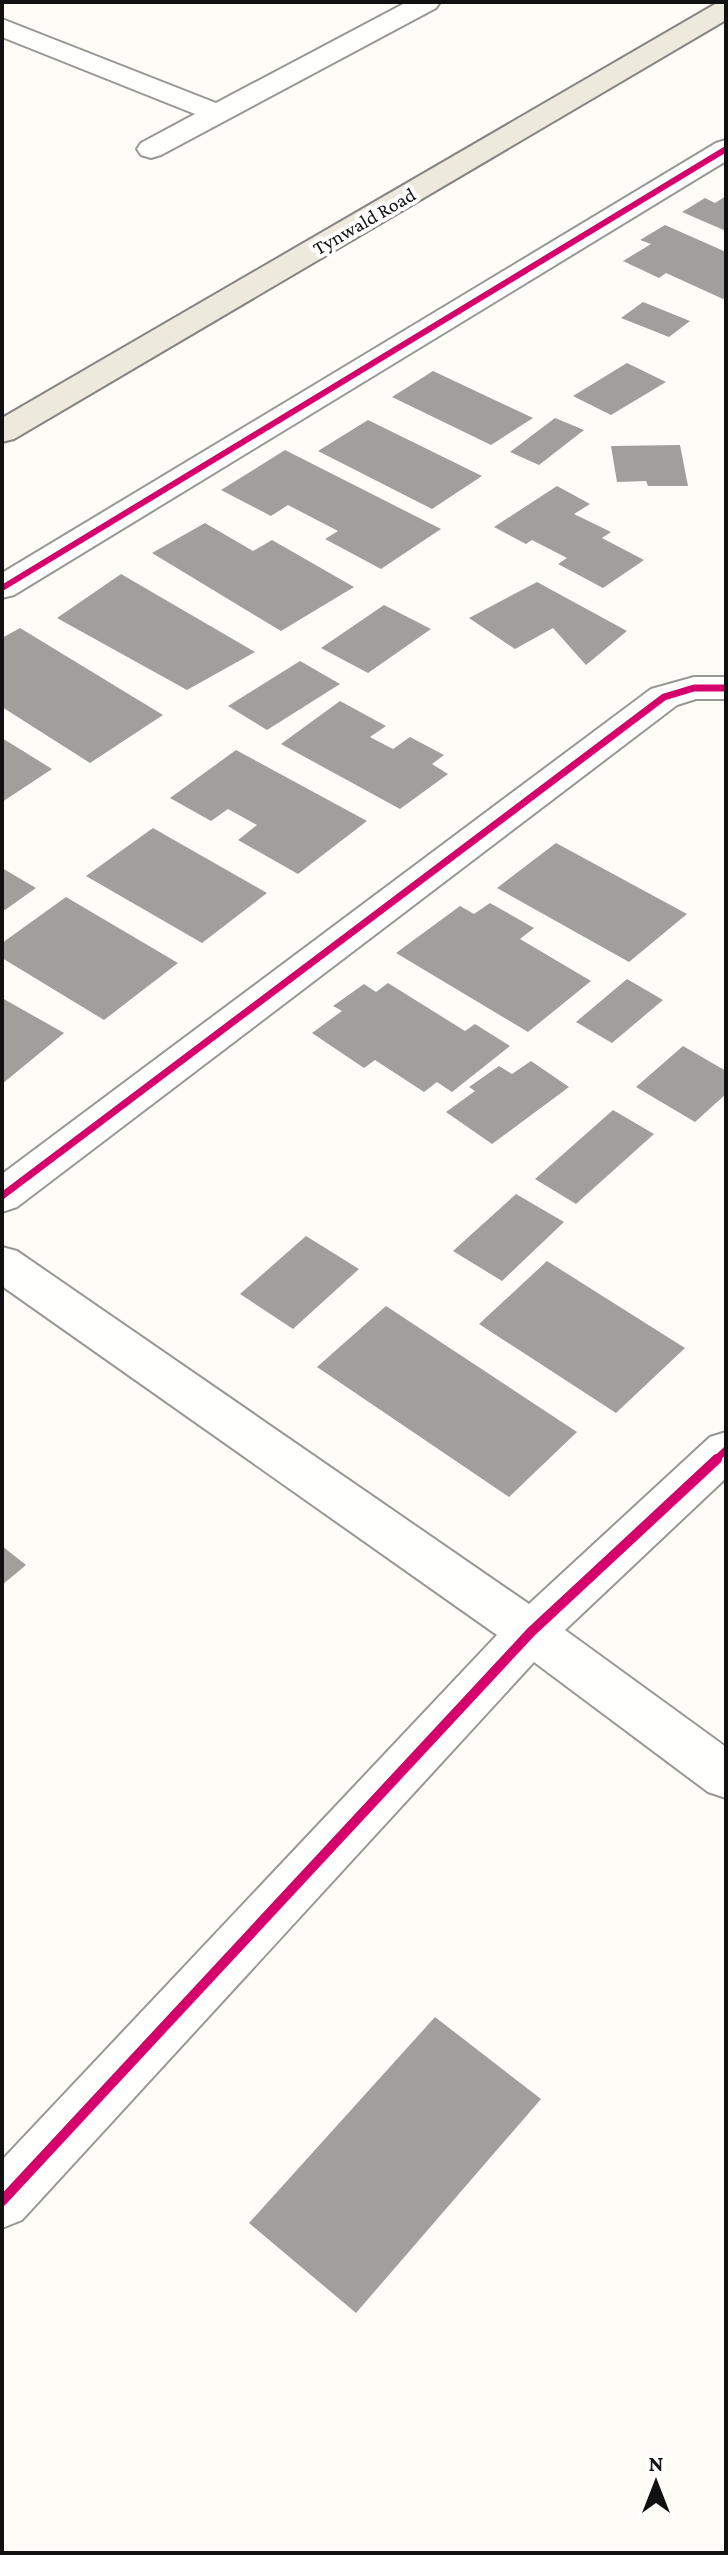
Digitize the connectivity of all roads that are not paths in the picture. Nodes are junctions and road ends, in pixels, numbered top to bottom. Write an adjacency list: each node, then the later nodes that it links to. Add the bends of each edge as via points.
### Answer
1 (427, 2): 4 (street)
2 (726, 9): 7 (main road, Tynwald Road)
3 (2, 27): 4 (street)
4 (217, 113): 5 (street)
5 (151, 149)
6 (726, 149): 8 (street)
7 (2, 432)
8 (2, 588)
9 (726, 688): 10 (street, via 694,688 664,697)
10 (2, 1196)
11 (2, 1263): 13 (street)
12 (726, 1450): 13 (street)
13 (531, 1632): 14 (street); 15 (street)
14 (726, 1776)
15 (2, 2201)

